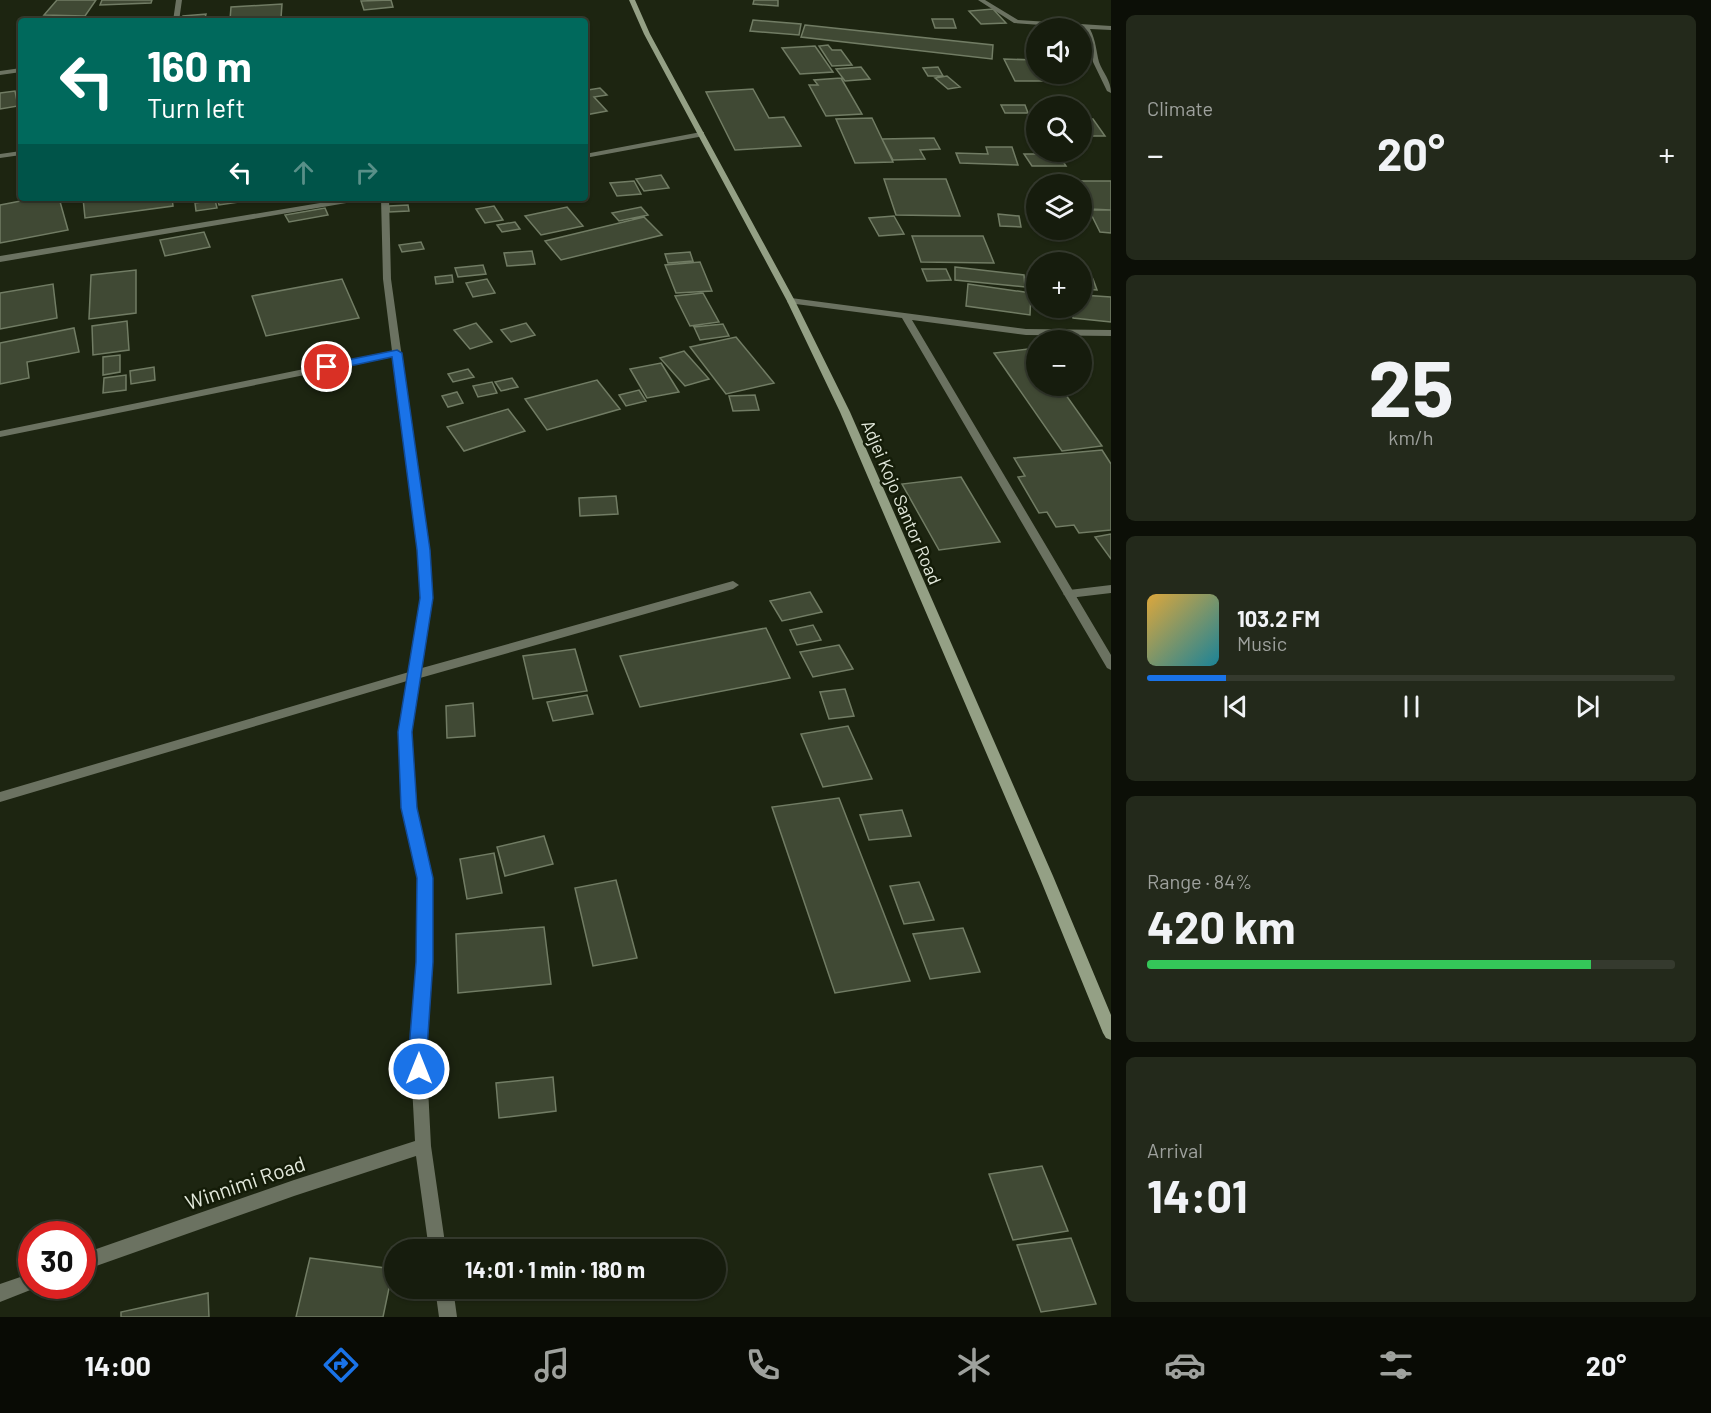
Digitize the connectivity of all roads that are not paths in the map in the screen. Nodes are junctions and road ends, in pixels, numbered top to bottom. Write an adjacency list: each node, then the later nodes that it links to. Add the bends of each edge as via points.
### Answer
1 (179, 0): 4 (street)
2 (632, 0): 12 (street, Adjei Kojo Santor Road)
3 (981, 0): 5 (street, via 1016,22)
4 (176, 18)
5 (1026, 23)
6 (1092, 26): 7 (street)
7 (1111, 28)
8 (1092, 38): 11 (street, via 1096,62)
9 (18, 70): 10 (street)
10 (0, 73)
11 (1111, 92)
12 (701, 134): 14 (street); 19 (street, Adjei Kojo Santor Road)
13 (18, 153): 15 (street)
14 (588, 155)
15 (0, 156)
16 (346, 201): 18 (street)
17 (385, 201): 22 (street, via 387,279)
18 (0, 259)
19 (791, 301): 20 (street); 30 (street, Adjei Kojo Santor Road, via 845,412)
20 (906, 317): 21 (street, via 1026,332); 26 (street)
21 (1111, 333)
22 (397, 353): 23 (street); 28 (street, via 427,598)
23 (0, 434)
24 (733, 585): 28 (street)
25 (1111, 589): 26 (street)
26 (1069, 594): 27 (street)
27 (1111, 665)
28 (413, 675): 29 (street); 31 (street, via 405,732 409,808 425,878 425,962 418,1049)
29 (0, 797)
30 (1111, 1033)
31 (423, 1146): 32 (street); 33 (street, Winnimi Road)
32 (436, 1239)
33 (96, 1258)
34 (18, 1286): 35 (street)
35 (0, 1293)
36 (446, 1299): 37 (street)
37 (448, 1317)

